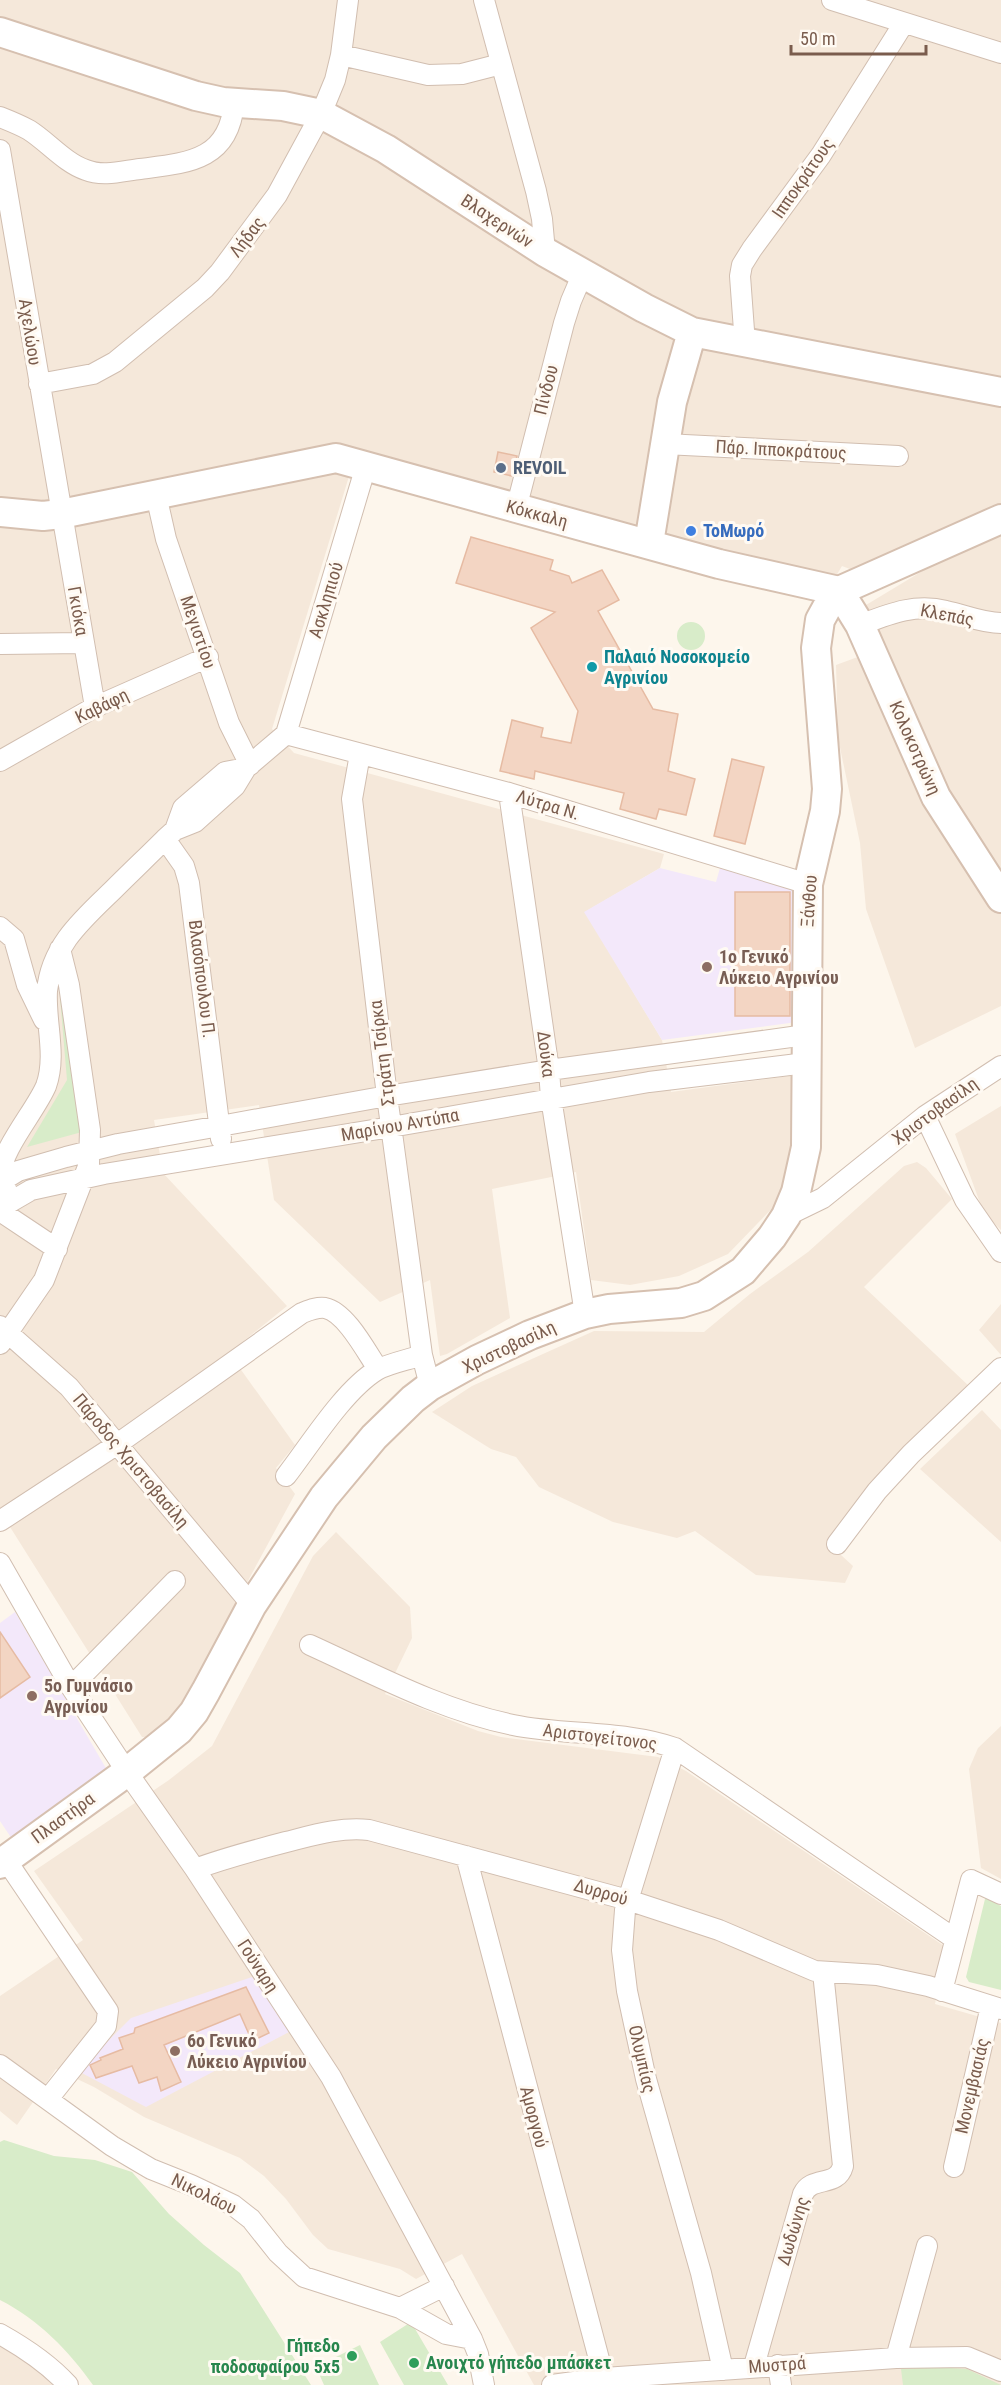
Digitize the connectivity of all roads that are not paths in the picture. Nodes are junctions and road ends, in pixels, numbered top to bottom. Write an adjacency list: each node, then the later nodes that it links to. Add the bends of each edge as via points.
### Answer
1 (348, 0): 7 (street, Λήδας)
2 (484, 0): 8 (street)
3 (833, 0): 4 (street)
4 (904, 22): 6 (street); 16 (street, Ιπποκράτους, via 821,155 742,265)
5 (0, 32): 9 (main road, Βλαχερνών, via 196,96)
6 (1001, 53)
7 (341, 55): 8 (street, via 428,75 462,74); 10 (street, Λήδας)
8 (501, 64): 13 (street, via 536,191)
9 (234, 103): 10 (main road, Βλαχερνών, via 271,104); 11 (street, via 227,131 205,156 185,163 106,174 80,168 30,131)
10 (321, 114): 13 (main road, Βλαχερνών, via 386,149); 17 (street, Λήδας, via 277,195 205,288 115,362 93,374)
11 (0, 117)
12 (0, 150): 17 (street, Αχελώου)
13 (545, 252): 14 (main road, Βλαχερνών)
14 (583, 273): 15 (main road, Βλαχερνών); 23 (street, Πίνδου, via 570,301)
15 (692, 332): 16 (main road, Βλαχερνών); 19 (main road, via 675,389)
16 (745, 344): 18 (main road, Βλαχερνών)
17 (39, 384): 25 (street, Αχελώου)
18 (1001, 392)
19 (665, 444): 20 (street, Πάρ. Ιπποκράτους); 27 (main road)
20 (898, 456)
21 (366, 466): 22 (main road, Κόκκαλη, via 328,459); 23 (main road, Κόκκαλη); 35 (street, Ασκληπιού)
22 (156, 495): 25 (main road, Κόκκαλη); 33 (street, Μεγιστίου, via 168,546)
23 (516, 509): 27 (main road, Κόκκαλη)
24 (0, 513): 25 (main road, Κόκκαλη)
25 (61, 514): 32 (street, Γκιόκα)
26 (1001, 519): 28 (main road)
27 (650, 543): 28 (main road, Κόκκαλη, via 719,564)
28 (840, 591): 29 (main road, Κολοκοτρώνη); 41 (main road, Ξάνθου, via 824,610 817,632 827,789)
29 (860, 625): 30 (street, Κλεπάς, via 903,609 922,608); 42 (main road, Κολοκοτρώνη, via 936,797)
30 (1000, 628)
31 (0, 644): 32 (street)
32 (83, 644): 34 (street, Γκιόκα)
33 (208, 657): 34 (street, Καβάφη); 38 (street, Μεγιστίου)
34 (94, 707): 37 (street, Καβάφη)
35 (286, 734): 36 (street, Λύτρα Ν.); 38 (street)
36 (360, 754): 39 (street, Λύτρα Ν.); 52 (street, Στράτη Τσίρκα, via 352,799)
37 (0, 761)
38 (248, 767): 40 (street, via 235,786 195,822)
39 (509, 793): 41 (street, Λύτρα Ν.); 50 (street, Δούκα)
40 (170, 834): 44 (street, via 77,924); 55 (street, Βλασόπουλου Π., via 189,883)
41 (808, 884): 46 (main road, Ξάνθου)
42 (1001, 898)
43 (0, 927): 45 (street, via 14,939 27,985)
44 (60, 949): 45 (street, via 47,987); 57 (street, via 69,985)
45 (47, 1024): 60 (street, via 48,1078 7,1154)
46 (806, 1035): 47 (street, Μαρίνου Αντύπα); 48 (main road, Ξάνθου)
47 (668, 1054): 50 (street, Μαρίνου Αντύπα); 51 (street)
48 (806, 1063): 51 (street, Μαρίνου Αντύπα); 62 (main road, Ξάνθου, via 806,1147)
49 (1001, 1066): 54 (street, Χριστοβασίλη)
50 (549, 1070): 52 (street, Μαρίνου Αντύπα); 53 (street, Δούκα)
51 (670, 1078): 53 (street, Μαρίνου Αντύπα)
52 (387, 1096): 55 (street, Μαρίνου Αντύπα); 56 (street, Στράτη Τσίρκα)
53 (551, 1098): 56 (street, Μαρίνου Αντύπα); 65 (street, Δούκα)
54 (925, 1116): 62 (street, Χριστοβασίλη, via 839,1187); 64 (street, via 965,1200)
55 (220, 1126): 57 (street, Μαρίνου Αντύπα); 58 (street, Βλασόπουλου Π.)
56 (391, 1127): 58 (street, Μαρίνου Αντύπα); 67 (street, Στράτη Τσίρκα)
57 (91, 1151): 59 (street); 60 (street, Μαρίνου Αντύπα, via 24,1169)
58 (223, 1153): 59 (street, Μαρίνου Αντύπα)
59 (85, 1178): 61 (street, Μαρίνου Αντύπα, via 31,1190); 63 (street)
60 (1, 1181): 61 (street)
61 (4, 1206): 63 (street)
62 (786, 1216): 65 (main road, Χριστοβασίλη, via 744,1271 714,1291 681,1303)
63 (57, 1249): 66 (street, via 39,1291)
64 (1001, 1252)
65 (585, 1314): 70 (main road, Χριστοβασίλη, via 504,1347)
66 (3, 1335): 71 (street, Πάροδος Χριστοβασίλη, via 69,1387)
67 (422, 1355): 69 (street); 70 (street, Στράτη Τσίρκα)
68 (1001, 1368): 74 (street, via 911,1454)
69 (378, 1369): 71 (street, via 336,1312 314,1308); 72 (street, via 343,1402)
70 (430, 1386): 77 (main road, Χριστοβασίλη, via 391,1419 344,1472)
71 (117, 1445): 73 (street); 77 (street, Πάροδος Χριστοβασίλη)
72 (286, 1476)
73 (0, 1521)
74 (837, 1544)
75 (0, 1563): 79 (street, Γούναρη)
76 (175, 1581): 79 (street)
77 (252, 1605): 81 (main road, Χριστοβασίλη, via 194,1712 170,1738)
78 (310, 1645): 80 (street, Αριστογείτονος, via 413,1693 479,1717)
79 (71, 1687): 81 (street, Γούναρη)
80 (675, 1748): 86 (street, Ολυμπίας); 87 (street, Αριστογείτονος)
81 (127, 1772): 83 (main road, Πλαστήρα); 84 (street, Γούναρη)
82 (466, 1856): 84 (street, Δυρρού, via 350,1828); 86 (street, Δυρρού); 104 (street, Αμοργού)
83 (3, 1862): 92 (street, via 108,2011 106,2026)
84 (195, 1869): 95 (street, Γούναρη, via 331,2078)
85 (1001, 1894): 87 (street, via 971,1880)
86 (628, 1900): 88 (street, Δυρρού, via 710,1927); 102 (street, Ολυμπίας, via 622,1950 633,2023 701,2273)
87 (955, 1939): 89 (street)
88 (823, 1972): 89 (street, Δυρρού, via 872,1974); 101 (street, Δωδώνης, via 843,2166 834,2180 813,2184 803,2194)
89 (942, 1991): 90 (street, Δυρρού)
90 (996, 2007): 93 (street, Μονεμβασιάς)
91 (0, 2065): 92 (street, Νικολάου)
92 (48, 2099): 96 (street, Νικολάου, via 151,2169 233,2205 304,2277)
93 (954, 2167)
94 (927, 2246): 99 (street)
95 (444, 2286): 96 (street); 98 (street, Γούναρη)
96 (400, 2308): 98 (street, Νικολάου, via 446,2334)
97 (0, 2334): 105 (street, via 27,2350)
98 (472, 2338): 106 (street, Γούναρη)
99 (896, 2358): 100 (street, Μυστρά); 103 (street, Μυστρά, via 967,2357)
100 (778, 2365): 101 (street, Μυστρά); 108 (street)
101 (754, 2366): 102 (street, Μυστρά)
102 (723, 2370): 104 (street, Μυστρά)
103 (1001, 2371)
104 (604, 2378): 107 (street, Μυστρά)
105 (68, 2385)
106 (484, 2385)
107 (552, 2385)
108 (781, 2385)

